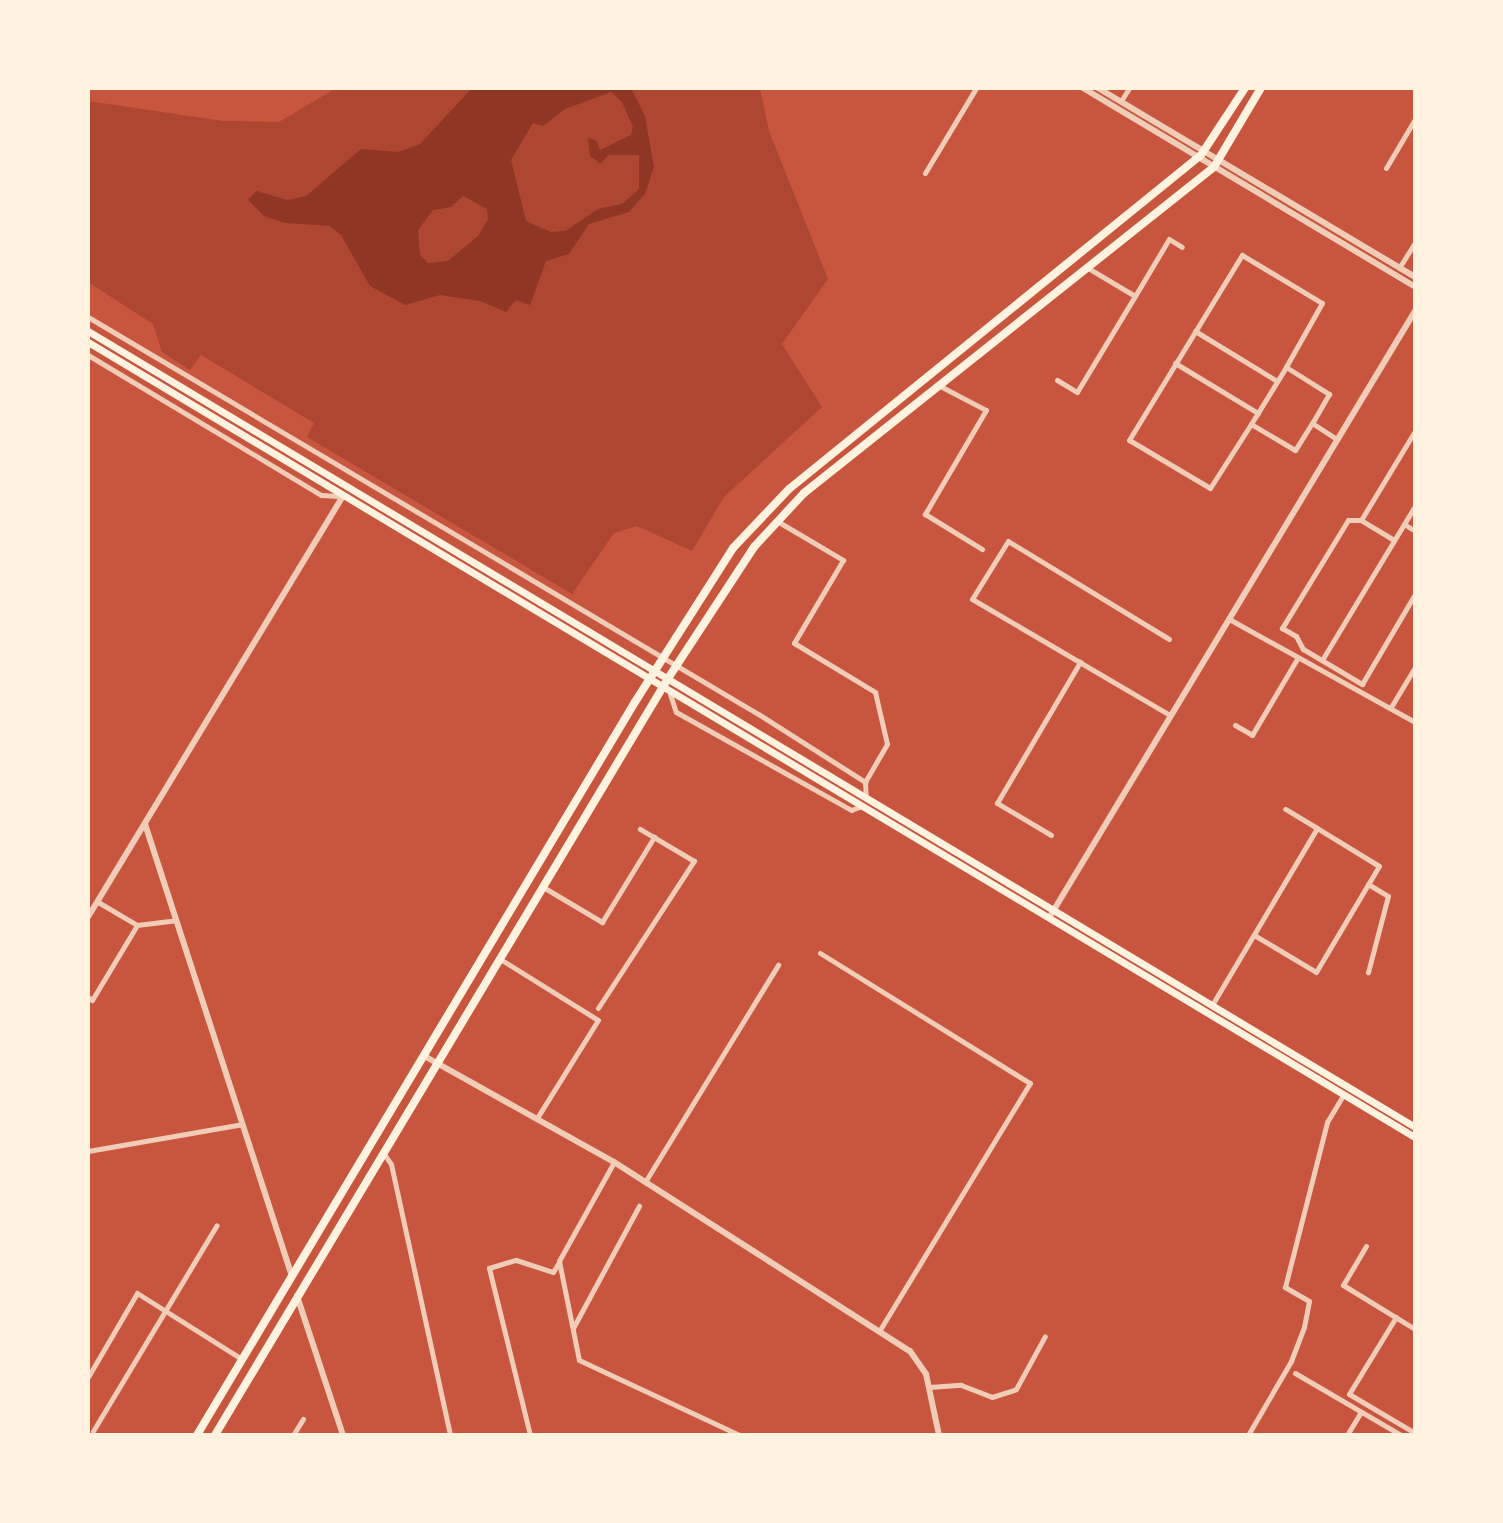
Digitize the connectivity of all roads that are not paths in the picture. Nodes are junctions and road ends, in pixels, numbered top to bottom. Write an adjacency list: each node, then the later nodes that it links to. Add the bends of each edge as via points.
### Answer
1 (976, 88): 12 (street)
2 (1083, 88): 9 (street)
3 (1098, 88): 7 (street)
4 (1129, 88): 7 (street)
5 (1245, 88): 9 (main road)
6 (1261, 88): 10 (main road)
7 (1121, 101): 9 (street)
8 (1415, 119): 11 (street)
9 (1203, 152): 10 (street); 47 (main road, via 765,511 726,557)
10 (1217, 162): 15 (main road); 16 (street); 18 (street)
11 (1386, 168)
12 (925, 173)
13 (1415, 242): 16 (street)
14 (1182, 247): 19 (street, via 1169,239)
15 (1088, 268): 19 (street); 30 (main road)
16 (1399, 268): 17 (street)
17 (1415, 277)
18 (1415, 287)
19 (1135, 296): 28 (street, via 1077,392)
20 (1415, 311): 35 (street)
21 (88, 317): 47 (street, via 429,523)
22 (88, 331): 53 (main road)
23 (1195, 331): 26 (street); 27 (street, via 1242,255 1322,303); 29 (street)
24 (88, 342): 36 (main road)
25 (88, 355): 36 (street, via 321,495)
26 (1175, 363): 31 (street); 33 (street, via 1129,440 1210,488)
27 (1286, 367): 29 (street); 32 (street, via 1329,394)
28 (1057, 380)
29 (1277, 381): 31 (street)
30 (940, 386): 39 (main road); 43 (street, via 986,410 925,514)
31 (1258, 413): 33 (street)
32 (1312, 423): 33 (street, via 1295,450); 35 (street)
33 (1251, 424)
34 (1415, 431): 38 (street)
35 (1337, 439): 45 (street)
36 (343, 496): 55 (main road); 64 (street)
37 (1415, 506): 40 (street)
38 (1361, 520): 42 (street); 49 (street, via 1348,520 1282,628)
39 (777, 521): 51 (main road, via 746,557); 61 (street, via 843,560 794,643 875,692 887,744)
40 (1404, 524): 41 (street); 42 (street)
41 (1415, 531)
42 (1394, 540): 49 (street)
43 (982, 549)
44 (1415, 594): 49 (street, via 1362,684)
45 (1229, 619): 48 (street); 58 (street)
46 (1169, 639): 50 (street, via 1008,541 972,599)
47 (664, 656): 51 (street); 53 (main road)
48 (1297, 659): 57 (street); 60 (street, via 1252,735)
49 (1322, 660)
50 (1080, 662): 58 (street); 67 (street, via 997,803)
51 (676, 666): 54 (main road); 61 (street)
52 (1415, 667): 57 (street)
53 (655, 672): 54 (main road); 55 (main road)
54 (667, 680): 56 (main road); 62 (main road, via 700,694)
55 (649, 681): 56 (main road); 86 (main road)
56 (666, 692): 62 (main road); 72 (main road)
57 (1391, 707): 59 (street)
58 (1170, 715): 74 (street)
59 (1415, 722)
60 (1235, 725)
61 (865, 782): 62 (street)
62 (865, 803): 74 (main road)
63 (1285, 809): 65 (street)
64 (145, 824): 73 (street); 76 (street)
65 (1317, 828): 71 (street, via 1379,866); 78 (street)
66 (640, 829): 68 (street)
67 (1051, 835)
68 (654, 837): 72 (street, via 602,922); 85 (street, via 694,861)
69 (1415, 856): 70 (street)
70 (1415, 866)
71 (1368, 884): 78 (street, via 1316,972); 82 (street, via 1388,896)
72 (543, 887): 80 (main road)
73 (98, 902): 75 (street); 77 (street)
74 (1051, 914): 84 (main road); 88 (main road)
75 (88, 917)
76 (176, 920): 77 (street); 90 (street)
77 (137, 925): 83 (street, via 92,1000)
78 (1254, 935): 84 (street)
79 (820, 953): 107 (street, via 1030,1083)
80 (500, 959): 87 (main road); 89 (street, via 598,1020)
81 (778, 965): 96 (street)
82 (1368, 972)
83 (88, 997)
84 (1212, 1006): 91 (main road)
85 (598, 1008)
86 (426, 1057): 87 (street); 101 (main road)
87 (438, 1061): 89 (street); 94 (main road)
88 (1343, 1095): 92 (main road); 125 (street, via 1327,1122 1285,1287 1309,1301 1304,1327 1291,1361)
89 (537, 1118): 95 (street)
90 (242, 1124): 93 (street); 101 (street)
91 (1415, 1127)
92 (1415, 1137)
93 (88, 1151)
94 (384, 1154): 102 (main road); 121 (street, via 391,1164)
95 (614, 1162): 96 (street); 100 (street)
96 (645, 1182): 107 (street)
97 (639, 1206): 105 (street)
98 (217, 1225): 103 (street)
99 (1366, 1246): 104 (street, via 1343,1285)
100 (559, 1261): 105 (street); 122 (street, via 553,1272 516,1260 489,1268)
101 (292, 1277): 109 (main road)
102 (297, 1296): 118 (main road); 120 (street)
103 (166, 1311): 109 (street); 111 (street, via 137,1293); 115 (street)
104 (1396, 1317): 106 (street); 116 (street, via 1349,1394)
105 (573, 1329): 123 (street, via 579,1360)
106 (1415, 1329)
107 (879, 1331): 112 (street, via 910,1351)
108 (1045, 1336): 112 (street, via 1016,1389 992,1397 961,1385)
109 (243, 1360): 117 (main road)
110 (1295, 1373): 113 (street)
111 (88, 1377)
112 (929, 1387): 124 (street)
113 (1361, 1412): 126 (street); 127 (street)
114 (303, 1419): 119 (street)
115 (93, 1431)
116 (1415, 1433)
117 (197, 1435)
118 (215, 1435)
119 (293, 1435)
120 (343, 1435)
121 (450, 1435)
122 (530, 1435)
123 (739, 1435)
124 (939, 1435)
125 (1248, 1435)
126 (1347, 1435)
127 (1401, 1435)

